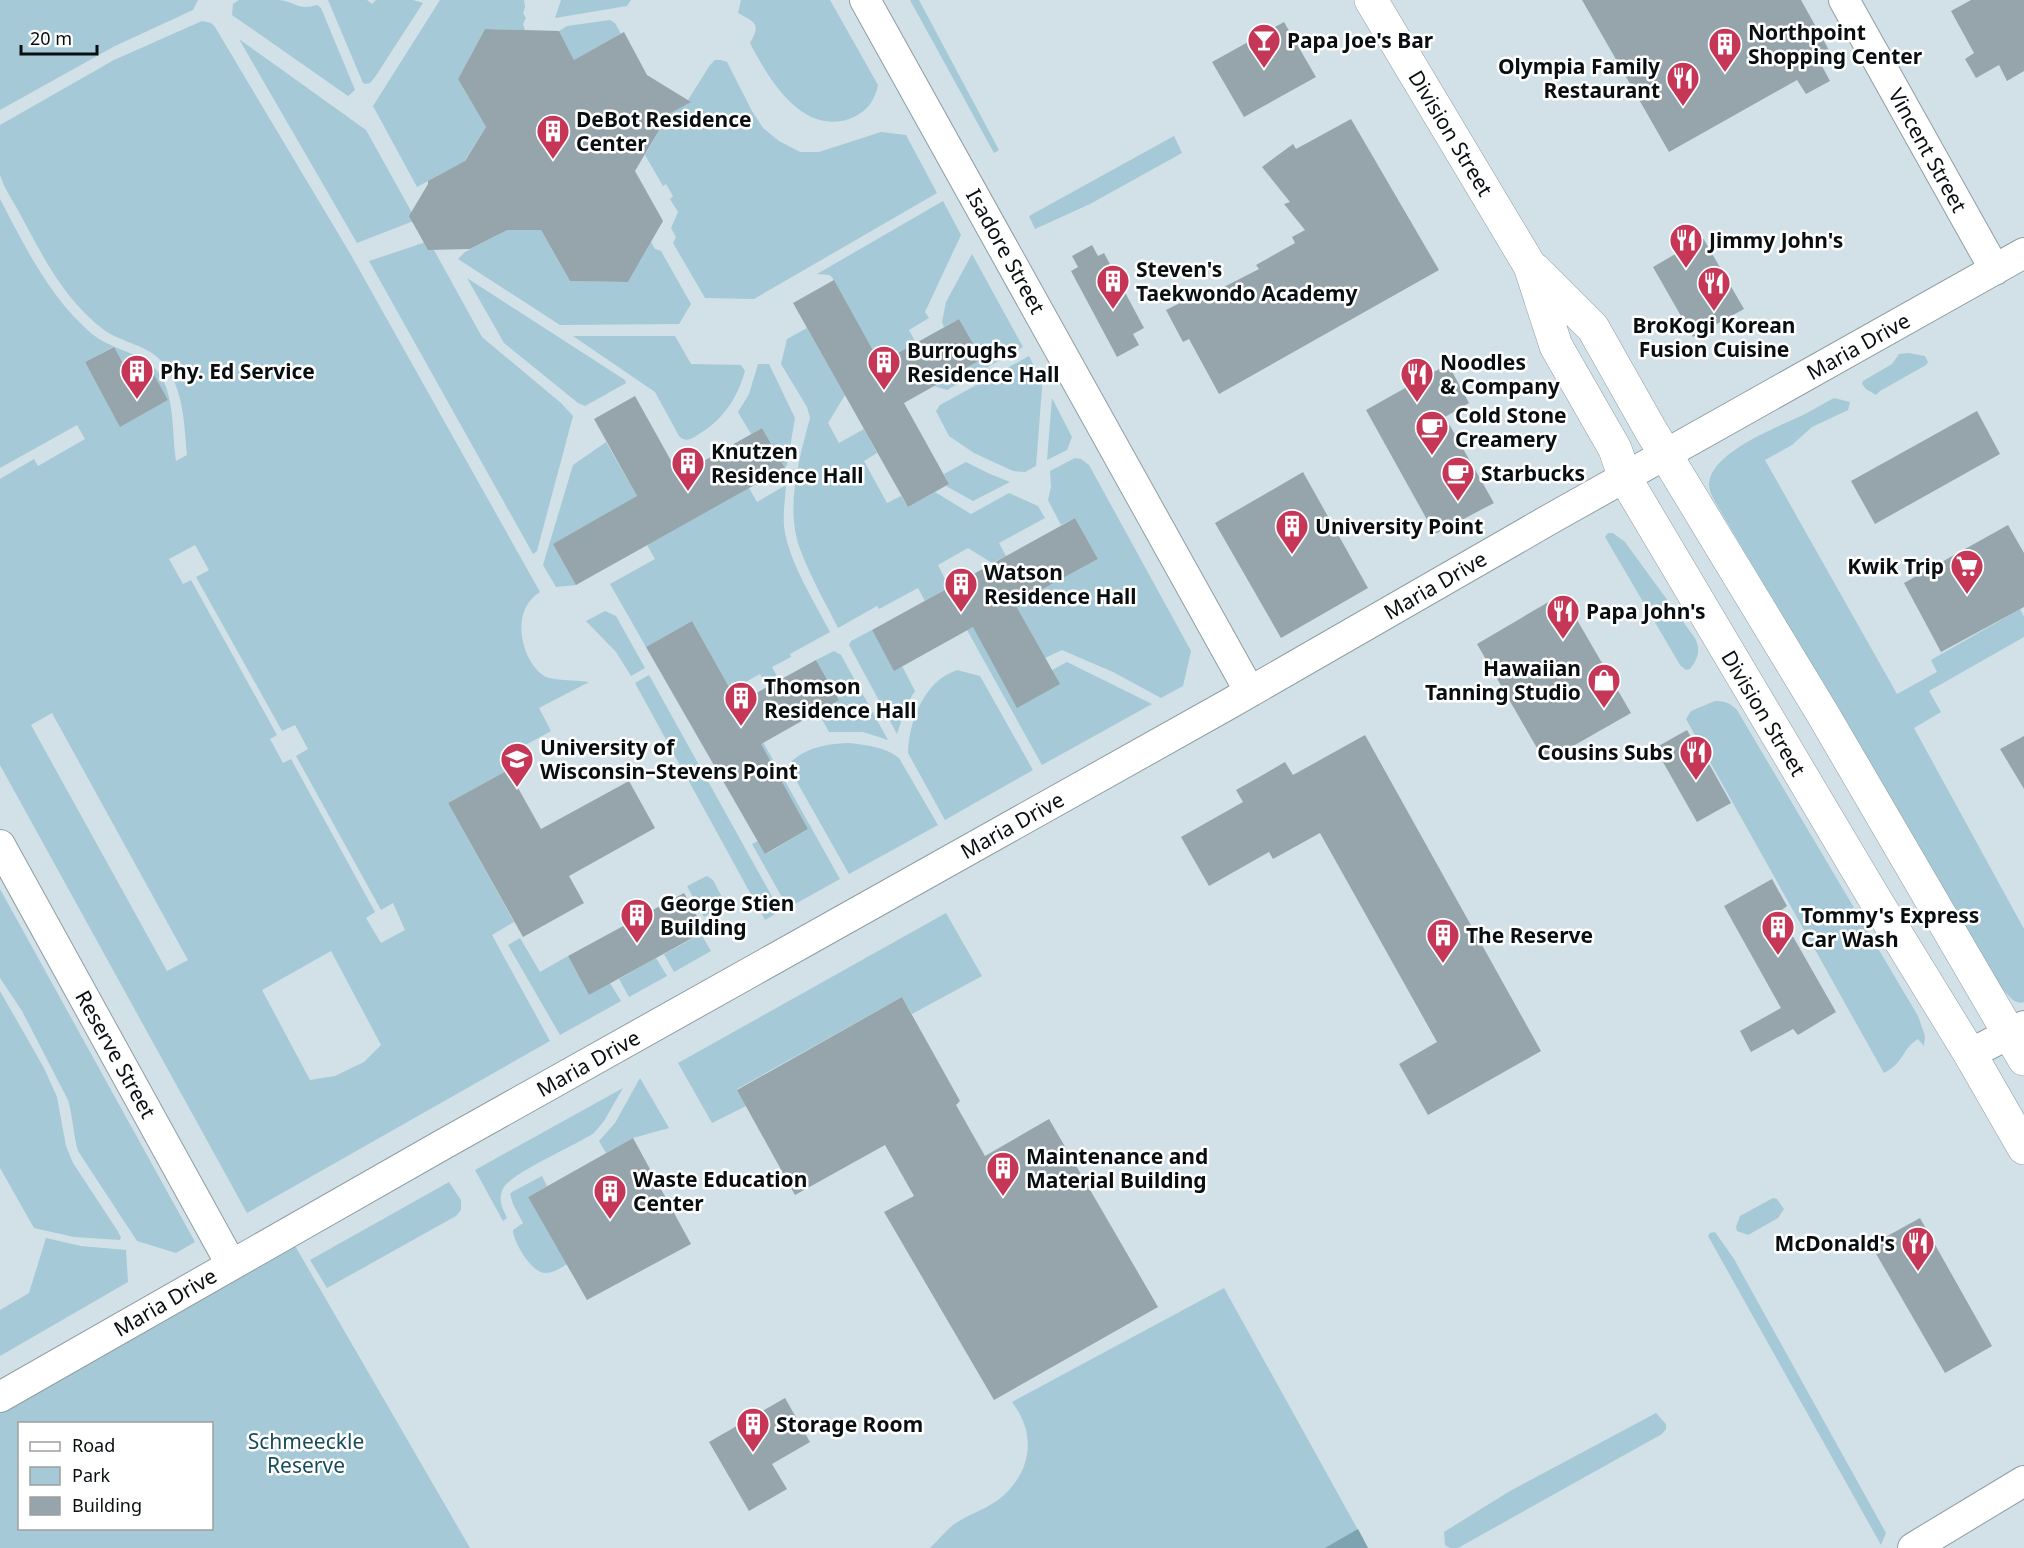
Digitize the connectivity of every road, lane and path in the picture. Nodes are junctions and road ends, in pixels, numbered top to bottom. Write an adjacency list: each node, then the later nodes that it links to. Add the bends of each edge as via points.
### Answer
1 (865, 0): 9 (street, Isadore Street)
2 (1371, 0): 5 (main road, Division Street)
3 (1844, 0): 6 (street, Vincent Street)
4 (2024, 253): 6 (street, Maria Drive)
5 (1530, 266): 7 (main road, Division Street, via 1593,328); 8 (main road, Division Street, via 1556,346 1615,449)
6 (1995, 270): 7 (street, Maria Drive)
7 (1666, 455): 8 (street, Maria Drive); 11 (main road, Division Street)
8 (1625, 478): 9 (street, Maria Drive); 12 (main road, Division Street)
9 (1250, 692): 14 (street, Maria Drive)
10 (0, 845): 14 (street, Reserve Street)
11 (2019, 1039): 12 (street)
12 (1970, 1054): 13 (main road, Division Street)
13 (2024, 1148)
14 (231, 1264): 15 (street, Maria Drive)
15 (0, 1397)
16 (2024, 1481): 17 (street)
17 (1913, 1548)

